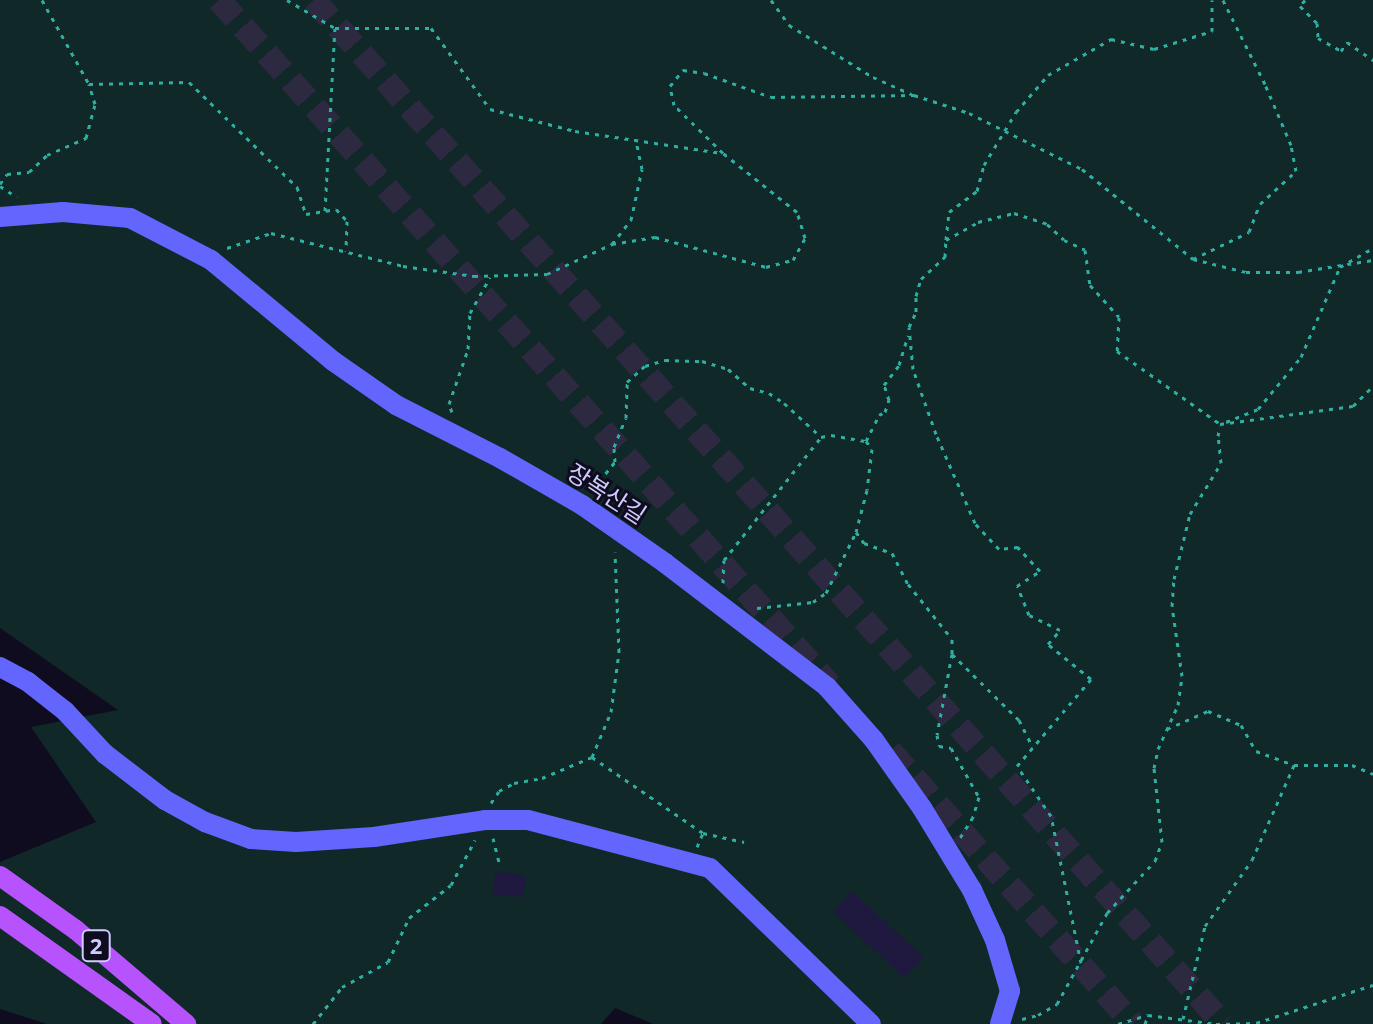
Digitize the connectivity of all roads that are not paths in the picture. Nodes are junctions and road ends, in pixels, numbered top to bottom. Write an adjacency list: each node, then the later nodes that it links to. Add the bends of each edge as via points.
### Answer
1 (0, 217): 5 (street, 장복산길, via 63,212 130,218 211,260 333,361 396,405 585,507 827,687 874,740 951,852 995,940 1010,991)
2 (0, 667): 8 (street, via 65,711 105,754 165,800 251,839 374,837 487,820 528,820 710,868)
3 (0, 876): 7 (main road, 2, via 76,930)
4 (0, 916): 6 (main road, 2)
5 (1007, 1023)
6 (152, 1024)
7 (186, 1024)
8 (871, 1024)

